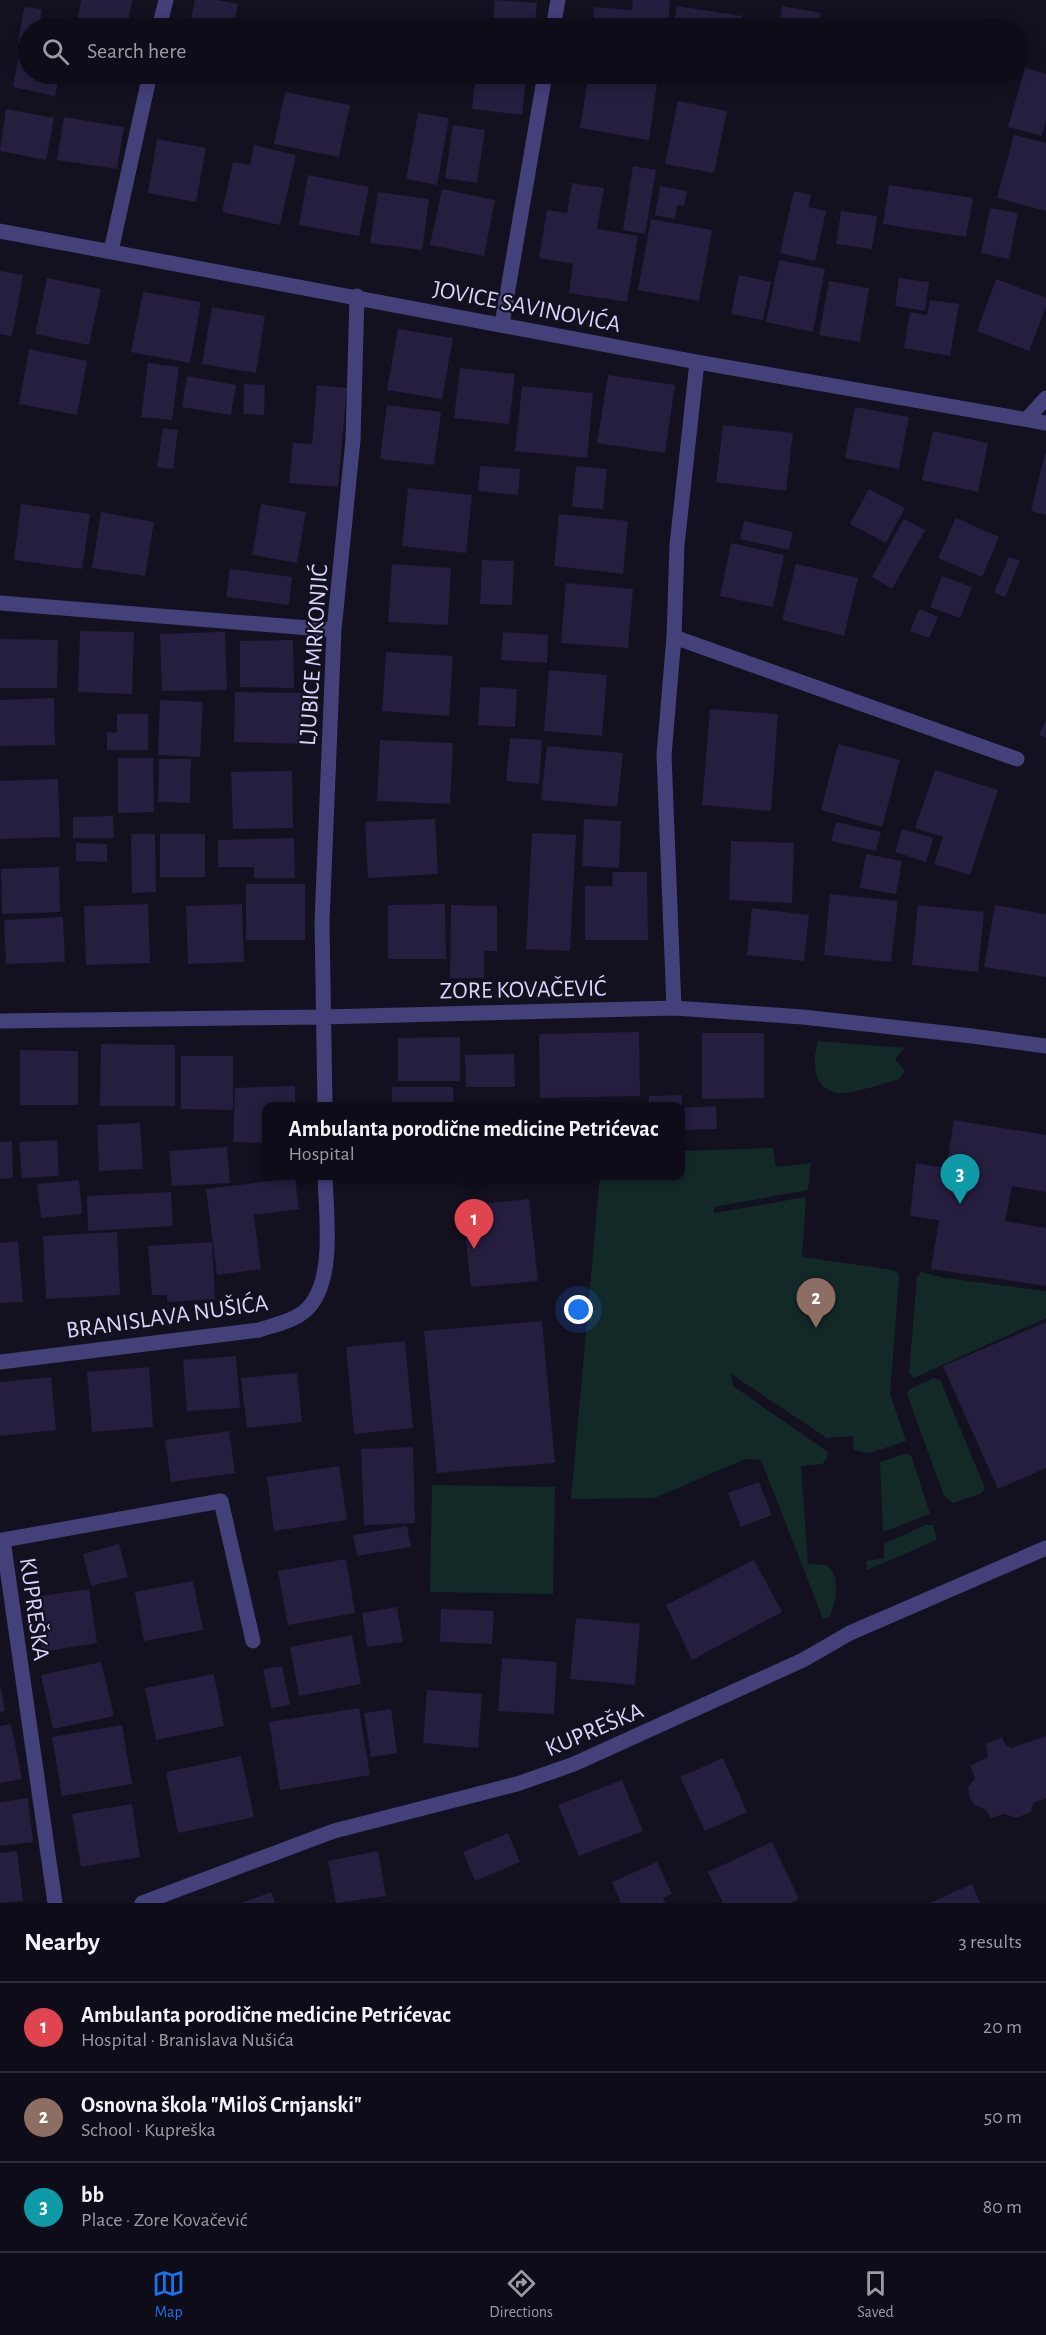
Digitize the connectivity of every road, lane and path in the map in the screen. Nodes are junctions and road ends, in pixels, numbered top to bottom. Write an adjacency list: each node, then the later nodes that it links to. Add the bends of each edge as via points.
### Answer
1 (166, 0): 3 (street)
2 (558, 0): 4 (street)
3 (162, 18)
4 (555, 18)
5 (148, 84): 8 (street)
6 (543, 84): 10 (street)
7 (0, 231): 8 (street, JOVICE SAVINOVIĆA)
8 (111, 251): 9 (street, JOVICE SAVINOVIĆA)
9 (357, 296): 10 (street, JOVICE SAVINOVIĆA); 16 (street, LJUBICE MRKONJIĆ, via 353,440)
10 (501, 324): 11 (street, JOVICE SAVINOVIĆA)
11 (697, 362): 13 (street, JOVICE SAVINOVIĆA); 17 (street, via 677,545)
12 (1046, 398): 13 (street)
13 (1027, 419): 14 (street, JOVICE SAVINOVIĆA)
14 (1046, 423)
15 (0, 603): 16 (street)
16 (334, 630): 20 (street, LJUBICE MRKONJIĆ, via 322,922)
17 (674, 637): 18 (street); 19 (street, via 664,755)
18 (1017, 759)
19 (674, 1008): 20 (street, ZORE KOVAČEVIĆ); 22 (street, ZORE KOVAČEVIĆ, via 803,1017)
20 (324, 1017): 21 (street, ZORE KOVAČEVIĆ); 23 (street)
21 (0, 1021)
22 (1046, 1046)
23 (325, 1102)
24 (325, 1180): 25 (street, BRANISLAVA NUŠIĆA, via 326,1263 319,1291 305,1311 259,1330)
25 (0, 1362)
26 (1046, 1548): 29 (street, KUPREŠKA, via 850,1633 802,1660 574,1764 517,1784 333,1831)
27 (253, 1641): 28 (street, KUPREŠKA, via 221,1501 3,1540)
28 (55, 1903)
29 (142, 1903)

